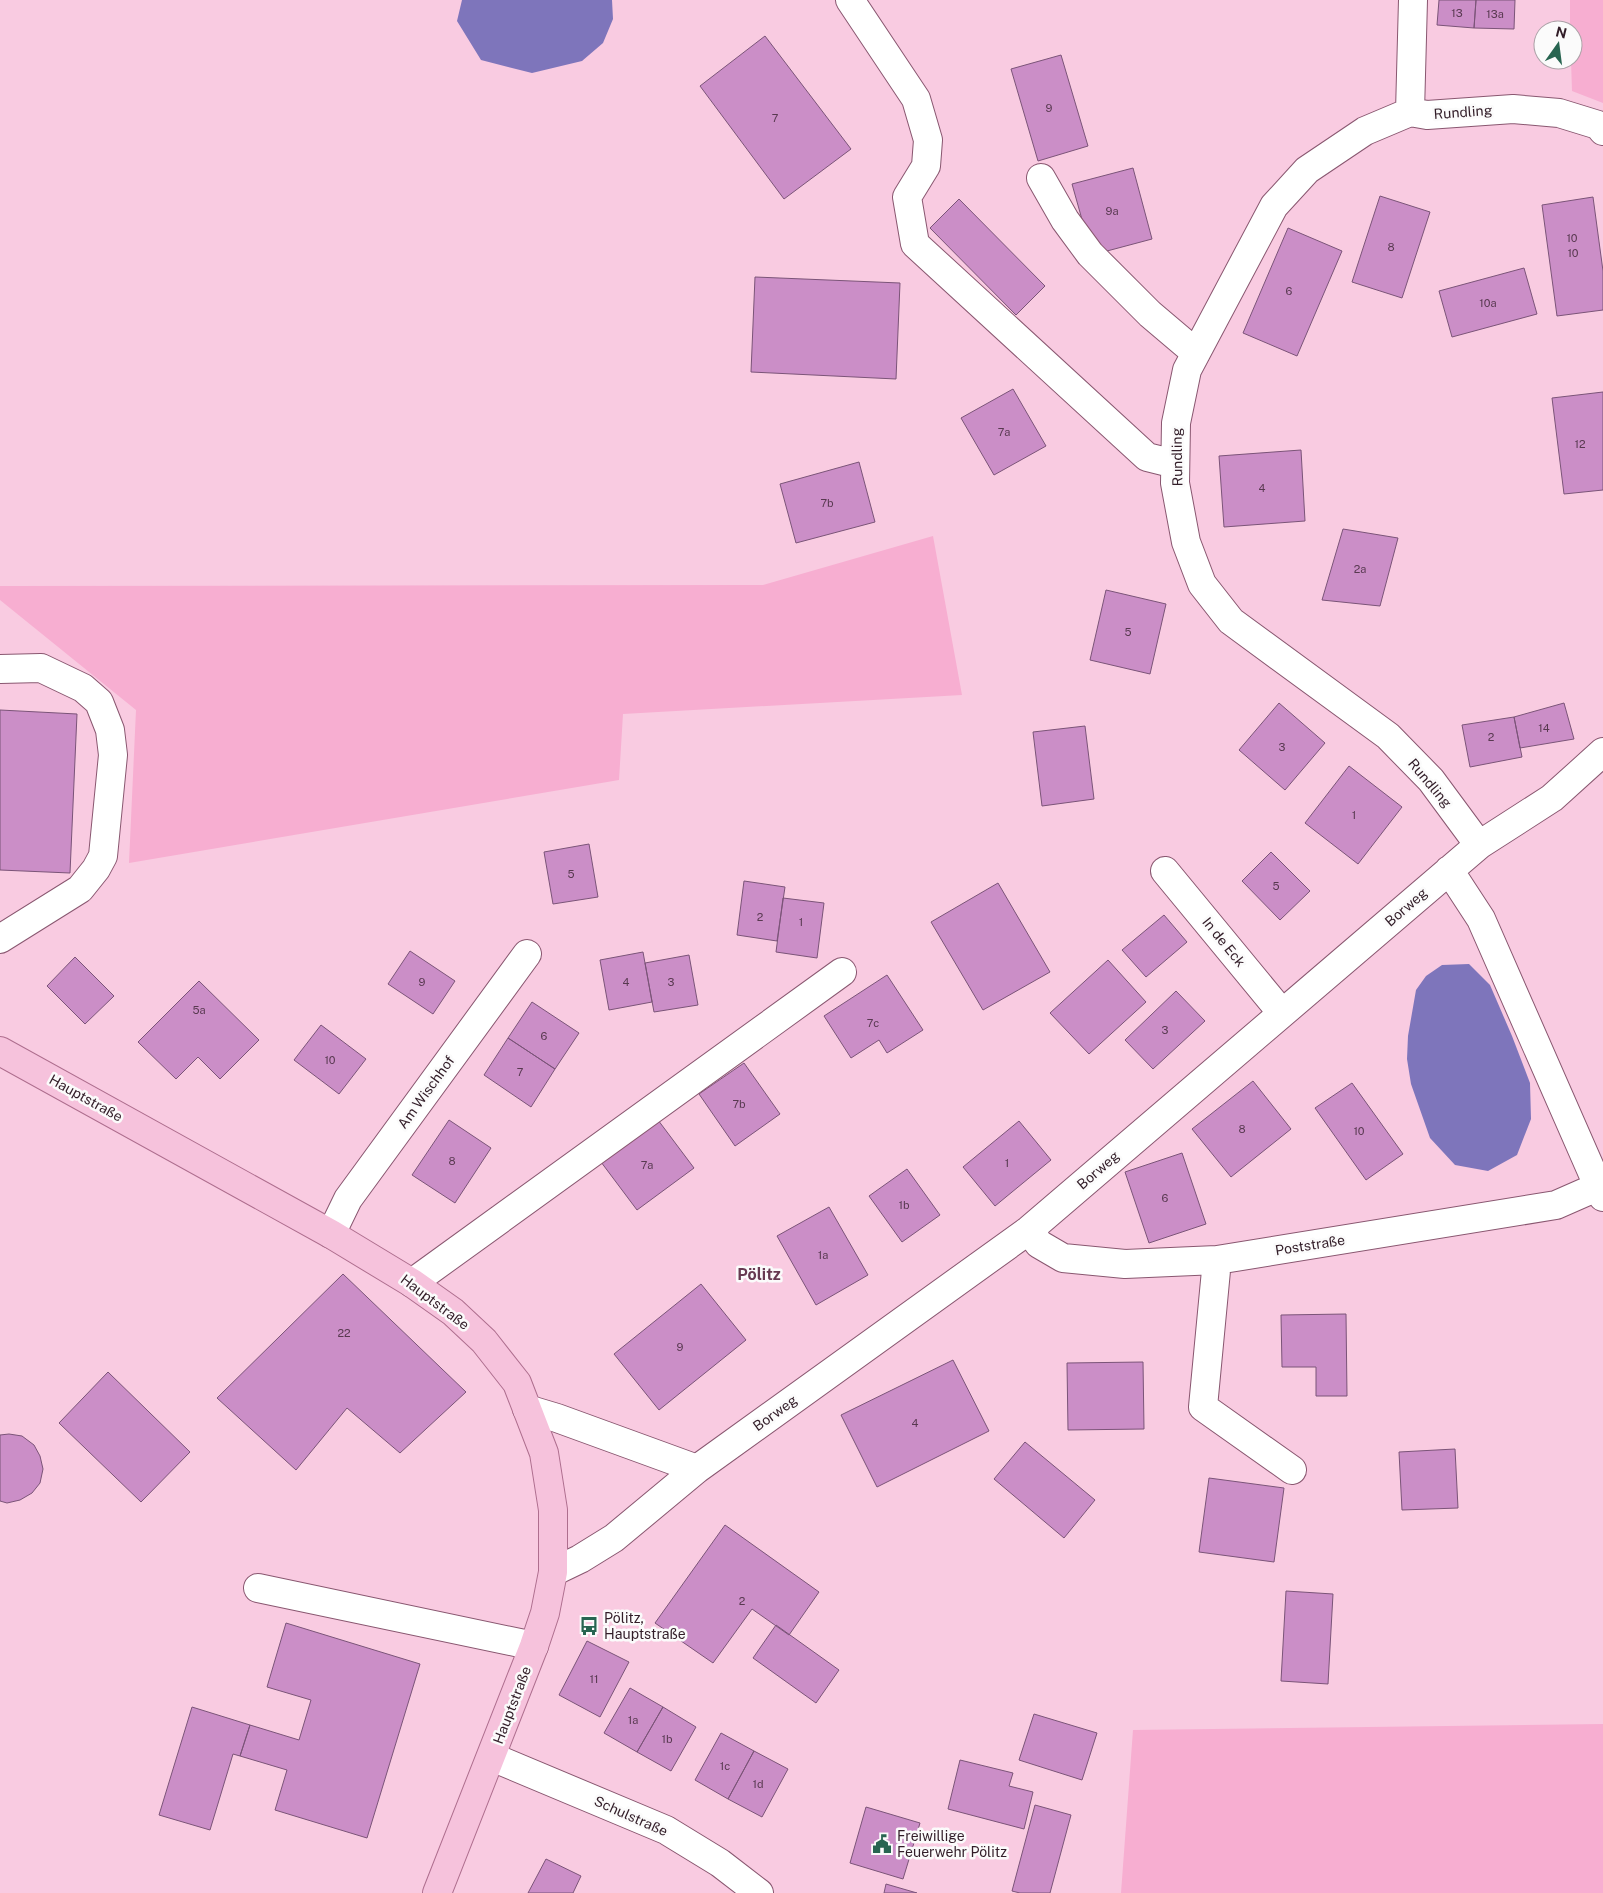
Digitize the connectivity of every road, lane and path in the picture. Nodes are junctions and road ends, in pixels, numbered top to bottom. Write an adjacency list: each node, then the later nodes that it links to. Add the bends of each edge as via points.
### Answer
1 (850, 0): 7 (street, via 916,99 928,140 926,166 907,197 915,244 1147,457)
2 (1413, 0): 3 (street)
3 (1410, 112): 4 (street, Rundling, via 1427,115 1513,109 1559,112); 6 (street, Rundling, via 1366,131 1307,170 1274,206)
4 (1601, 126)
5 (1041, 178): 6 (street, via 1064,220 1090,254)
6 (1196, 354): 7 (street, Rundling, via 1187,370 1176,423)
7 (1175, 464): 10 (street, Rundling, via 1175,483 1186,542 1202,584 1231,621 1388,736 1431,780)
8 (0, 669): 13 (street, via 41,668 83,688 99,702 110,730 113,755 103,856 96,869 80,889)
9 (1603, 752): 10 (street, via 1552,798)
10 (1478, 845): 11 (street, Borweg)
11 (1449, 870): 16 (street, Borweg); 18 (street, Poststraße, via 1481,919)
12 (1166, 871): 16 (street, In de Eck)
13 (0, 940)
14 (527, 954): 20 (street, Am Wischhof, via 348,1199)
15 (842, 972): 22 (street)
16 (1282, 1013): 19 (street, Borweg)
17 (0, 1051): 20 (main road, Hauptstraße)
18 (1600, 1192): 21 (street, Poststraße, via 1556,1205)
19 (1029, 1230): 21 (street, Poststraße, via 1039,1244 1063,1258 1124,1264); 24 (street, Borweg)
20 (331, 1234): 22 (main road, Hauptstraße)
21 (1217, 1260): 25 (street, via 1203,1407)
22 (412, 1283): 23 (main road, Hauptstraße, via 453,1312 484,1341 517,1383)
23 (527, 1409): 24 (street); 26 (main road, Hauptstraße, via 544,1453 553,1510)
24 (697, 1470): 26 (street, Borweg, via 614,1538)
25 (1292, 1470)
26 (553, 1572): 28 (main road, Hauptstraße, via 545,1614)
27 (258, 1588): 28 (street)
28 (534, 1646): 29 (main road, Hauptstraße)
29 (492, 1757): 30 (main road, Hauptstraße); 31 (street, Schulstraße, via 666,1830 720,1863)
30 (438, 1893)
31 (759, 1893)

